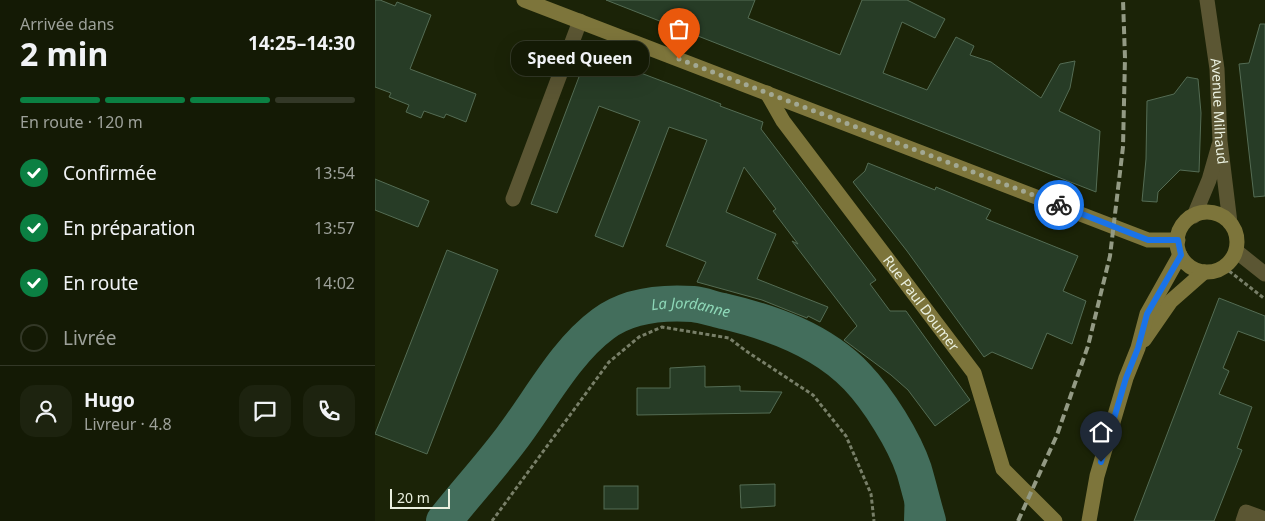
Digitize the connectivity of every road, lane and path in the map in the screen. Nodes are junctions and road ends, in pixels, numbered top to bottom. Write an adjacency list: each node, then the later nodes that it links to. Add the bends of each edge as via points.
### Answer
1 (1207, 0): 5 (street, Avenue Milhaud, via 1217,69)
2 (528, 1): 3 (main road)
3 (580, 21): 4 (main road); 6 (street)
4 (767, 93): 9 (main road, via 1148,240); 21 (main road, Rue Paul Doumer, via 783,121 974,373 1003,469)
5 (1220, 141): 7 (street); 8 (street, Avenue Milhaud)
6 (513, 199)
7 (1194, 216): 8 (main road, via 1213,213); 9 (main road, via 1180,230)
8 (1230, 223): 10 (main road, via 1235,231)
9 (1179, 247): 12 (main road, via 1186,263); 15 (main road, via 1147,314)
10 (1236, 250): 11 (main road); 13 (street)
11 (1224, 267): 12 (main road, via 1215,272); 14 (path)
12 (1204, 272): 15 (main road, via 1171,301)
13 (1265, 274)
14 (1265, 299)
15 (1138, 348): 16 (main road, via 1097,476)
16 (1095, 494): 22 (main road); 23 (main road)
17 (1244, 517): 18 (street)
18 (1265, 519)
19 (492, 521): 20 (path, via 609,362 639,337 662,327 729,338 813,395 846,436 871,494)
20 (874, 521)
21 (1055, 521)
22 (1089, 521)
23 (1094, 521)

